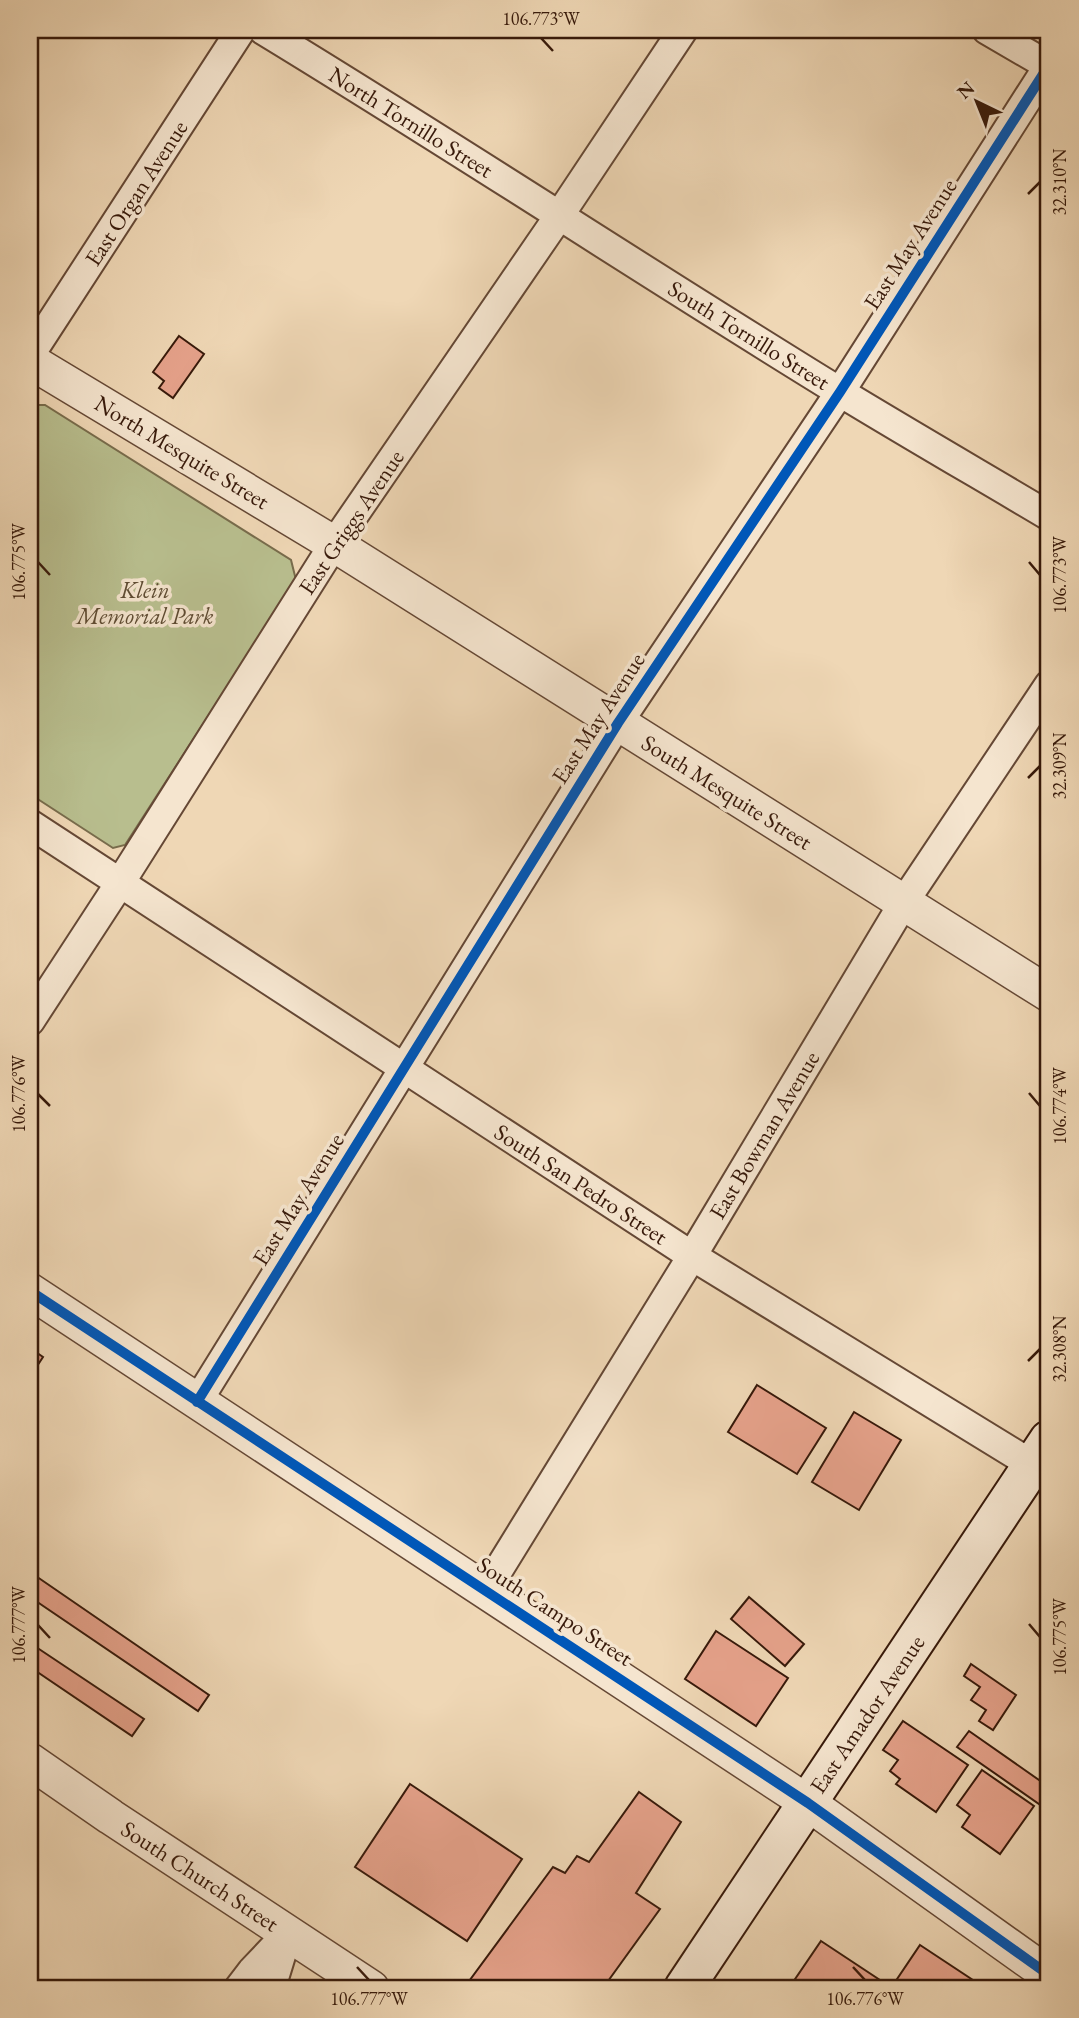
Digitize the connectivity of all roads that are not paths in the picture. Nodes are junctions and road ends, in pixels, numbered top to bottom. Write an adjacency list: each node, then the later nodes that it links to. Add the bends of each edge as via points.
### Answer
1 (241, 30): 7 (street, East Organ Avenue)
2 (263, 30): 6 (street, North Tornillo Street)
3 (683, 30): 6 (street, East Griggs Avenue)
4 (988, 30): 5 (street)
5 (1049, 66): 8 (street, East May Avenue)
6 (559, 216): 8 (street, South Tornillo Street); 10 (street, East Griggs Avenue)
7 (30, 358): 10 (street, North Mesquite Street)
8 (840, 392): 9 (street, South Tornillo Street); 12 (street, East May Avenue)
9 (1049, 516)
10 (334, 544): 12 (street, South Mesquite Street); 14 (street, East Griggs Avenue)
11 (1049, 685): 15 (street, East Bowman Avenue)
12 (618, 723): 15 (street, South Mesquite Street); 18 (street, East May Avenue)
13 (30, 824): 14 (street, South San Pedro Street)
14 (120, 883): 17 (street, East Griggs Avenue); 18 (street, South San Pedro Street)
15 (904, 902): 16 (street, South Mesquite Street); 19 (street, East Bowman Avenue)
16 (1049, 995)
17 (30, 1021)
18 (404, 1069): 19 (street, South San Pedro Street); 21 (street, East May Avenue)
19 (692, 1256): 22 (street, South San Pedro Street); 23 (street, East Bowman Avenue)
20 (30, 1291): 21 (street, South Campo Street)
21 (197, 1402): 23 (street, South Campo Street)
22 (1044, 1460): 25 (main road, East Amador Avenue)
23 (486, 1590): 25 (street, South Campo Street)
24 (30, 1761): 26 (street, South Church Street)
25 (808, 1803): 27 (street, South Campo Street); 31 (main road, East Amador Avenue)
26 (288, 1933): 28 (street); 29 (street); 30 (street, South Church Street)
27 (1049, 1975)
28 (239, 1988)
29 (271, 1988)
30 (371, 1988)
31 (684, 1988)

